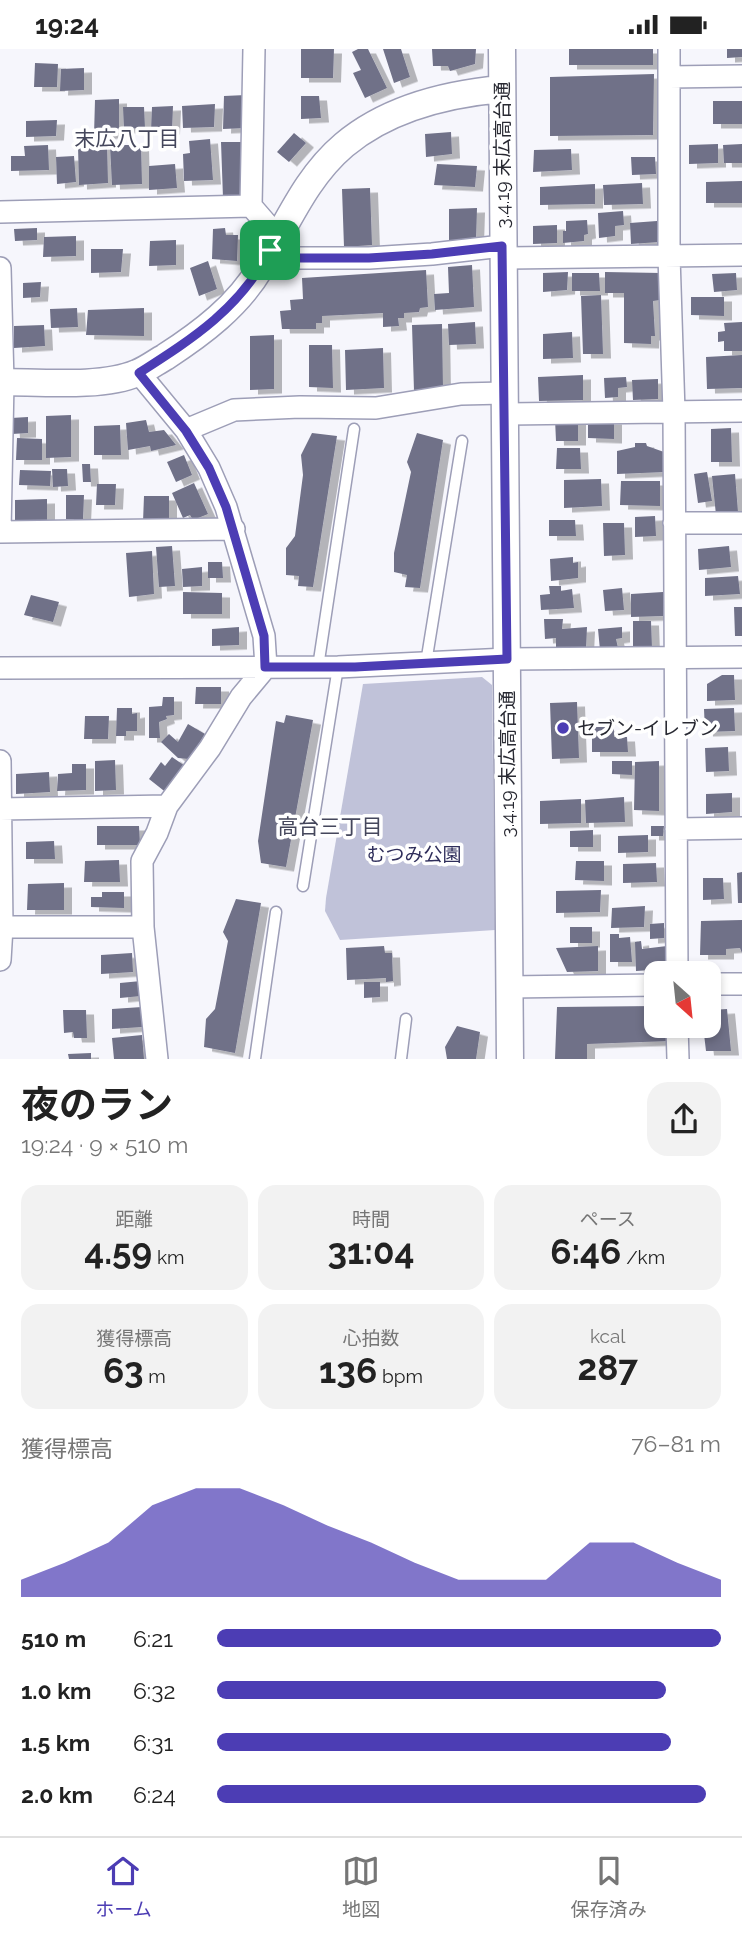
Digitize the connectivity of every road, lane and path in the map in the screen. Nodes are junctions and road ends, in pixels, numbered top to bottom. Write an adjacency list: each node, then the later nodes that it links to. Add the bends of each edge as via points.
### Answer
1 (254, 49): 7 (street)
2 (502, 49): 6 (street, 3.4.19 末広高台通)
3 (668, 49): 5 (street)
4 (742, 76): 5 (street)
5 (669, 77): 12 (street)
6 (502, 89): 9 (street, via 433,101 361,132 310,182); 10 (street, 3.4.19 末広高台通)
7 (251, 206): 8 (street); 9 (street)
8 (0, 212)
9 (274, 243): 10 (street, via 295,258); 14 (street, via 247,287 224,313)
10 (502, 252): 12 (street); 16 (street, 3.4.19 末広高台通)
11 (742, 255): 12 (street)
12 (669, 256): 18 (street)
13 (0, 268): 15 (street)
14 (139, 373): 15 (street, via 97,381); 20 (street)
15 (1, 382): 25 (street)
16 (504, 403): 18 (street); 20 (street, via 461,394 376,408 234,410); 28 (street, 3.4.19 末広高台通)
17 (742, 411): 18 (street)
18 (674, 412): 22 (street)
19 (354, 429): 31 (lane)
20 (186, 431): 24 (street, via 209,468)
21 (462, 441): 29 (lane)
22 (674, 523): 23 (street); 27 (street)
23 (742, 523)
24 (234, 529): 25 (street); 30 (street, via 264,636)
25 (0, 532)
26 (742, 657): 27 (street)
27 (674, 658): 28 (street); 37 (street)
28 (507, 659): 29 (street); 47 (street, 3.4.19 末広高台通)
29 (426, 663): 31 (street)
30 (265, 667): 31 (street); 32 (street); 34 (street)
31 (328, 667): 38 (lane)
32 (0, 668)
33 (0, 761): 35 (street)
34 (167, 806): 35 (street); 41 (street, via 142,861)
35 (0, 810): 40 (street)
36 (742, 828): 37 (street)
37 (676, 829): 43 (street)
38 (303, 886)
39 (276, 912): 51 (lane)
40 (1, 927): 41 (street); 42 (street)
41 (143, 927): 50 (street)
42 (0, 960)
43 (677, 961)
44 (721, 984): 45 (street)
45 (742, 984)
46 (644, 985): 47 (street)
47 (509, 987): 53 (street, 3.4.19 末広高台通)
48 (406, 1019): 52 (lane)
49 (677, 1038): 54 (street)
50 (157, 1059)
51 (255, 1059)
52 (401, 1059)
53 (510, 1059)
54 (678, 1059)

